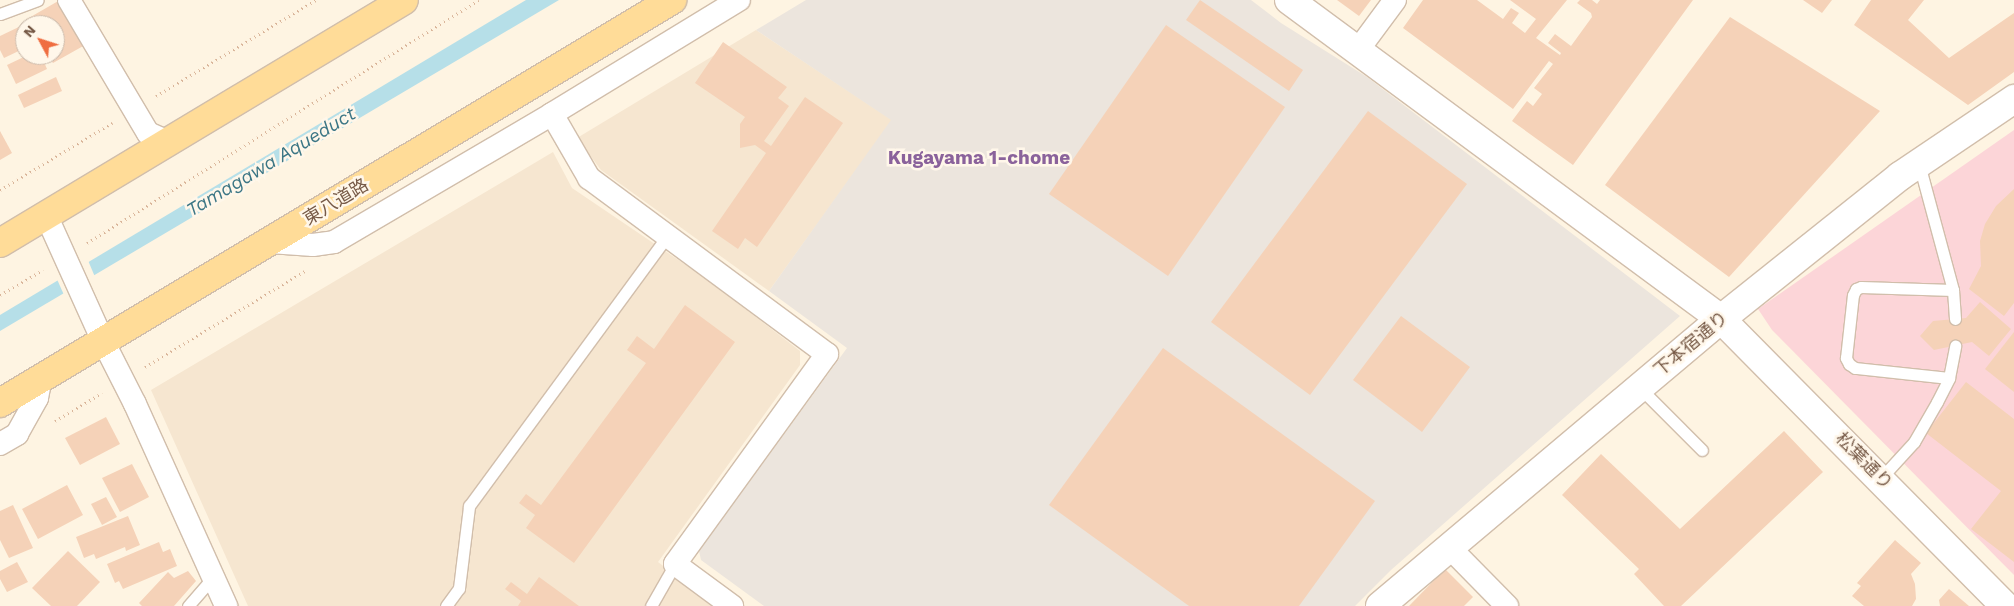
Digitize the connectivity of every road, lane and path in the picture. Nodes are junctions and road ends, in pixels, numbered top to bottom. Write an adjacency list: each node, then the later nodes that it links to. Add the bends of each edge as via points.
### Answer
1 (38, 0): 9 (lane)
2 (69, 0): 13 (street, via 148,133)
3 (404, 0): 13 (main road)
4 (480, 0): 19 (path)
5 (672, 0): 17 (main road, 東八道路)
6 (739, 0): 12 (street)
7 (1289, 0): 10 (street, 松葉通り)
8 (1395, 0): 10 (street)
9 (0, 14)
10 (1358, 50): 22 (street, 松葉通り)
11 (2014, 99): 14 (street, 下本宿通り)
12 (552, 114): 16 (street, via 589,178); 17 (street, via 334,242 313,245)
13 (166, 142): 15 (main road)
14 (1919, 164): 20 (lane); 22 (street, 下本宿通り)
15 (46, 215): 18 (main road); 19 (street)
16 (667, 236): 34 (street, via 827,354); 38 (lane, via 469,506 459,588)
17 (270, 242): 24 (main road, 東八道路)
18 (0, 243)
19 (67, 262): 21 (path); 24 (street)
20 (1953, 290): 23 (lane); 27 (lane, via 1856,289 1846,358 1855,368)
21 (0, 295)
22 (1721, 319): 28 (street, 下本宿通り); 32 (street, 松葉通り)
23 (1955, 319)
24 (99, 331): 26 (main road, 東八道路); 35 (street)
25 (1954, 346): 27 (lane)
26 (42, 378): 29 (main road, 東八道路); 30 (street, via 37,398 17,434)
27 (1949, 378): 32 (lane, via 1914,442)
28 (1639, 387): 31 (lane); 33 (street, 下本宿通り)
29 (0, 403)
30 (0, 444)
31 (1702, 450)
32 (1881, 478): 43 (street, 松葉通り)
33 (1449, 547): 41 (street, 下本宿通り); 42 (street)
34 (675, 564): 39 (lane); 40 (street)
35 (213, 577): 36 (lane); 37 (street)
36 (188, 606)
37 (226, 606)
38 (446, 606)
39 (651, 606)
40 (732, 606)
41 (1380, 606)
42 (1507, 606)
43 (2005, 606)

